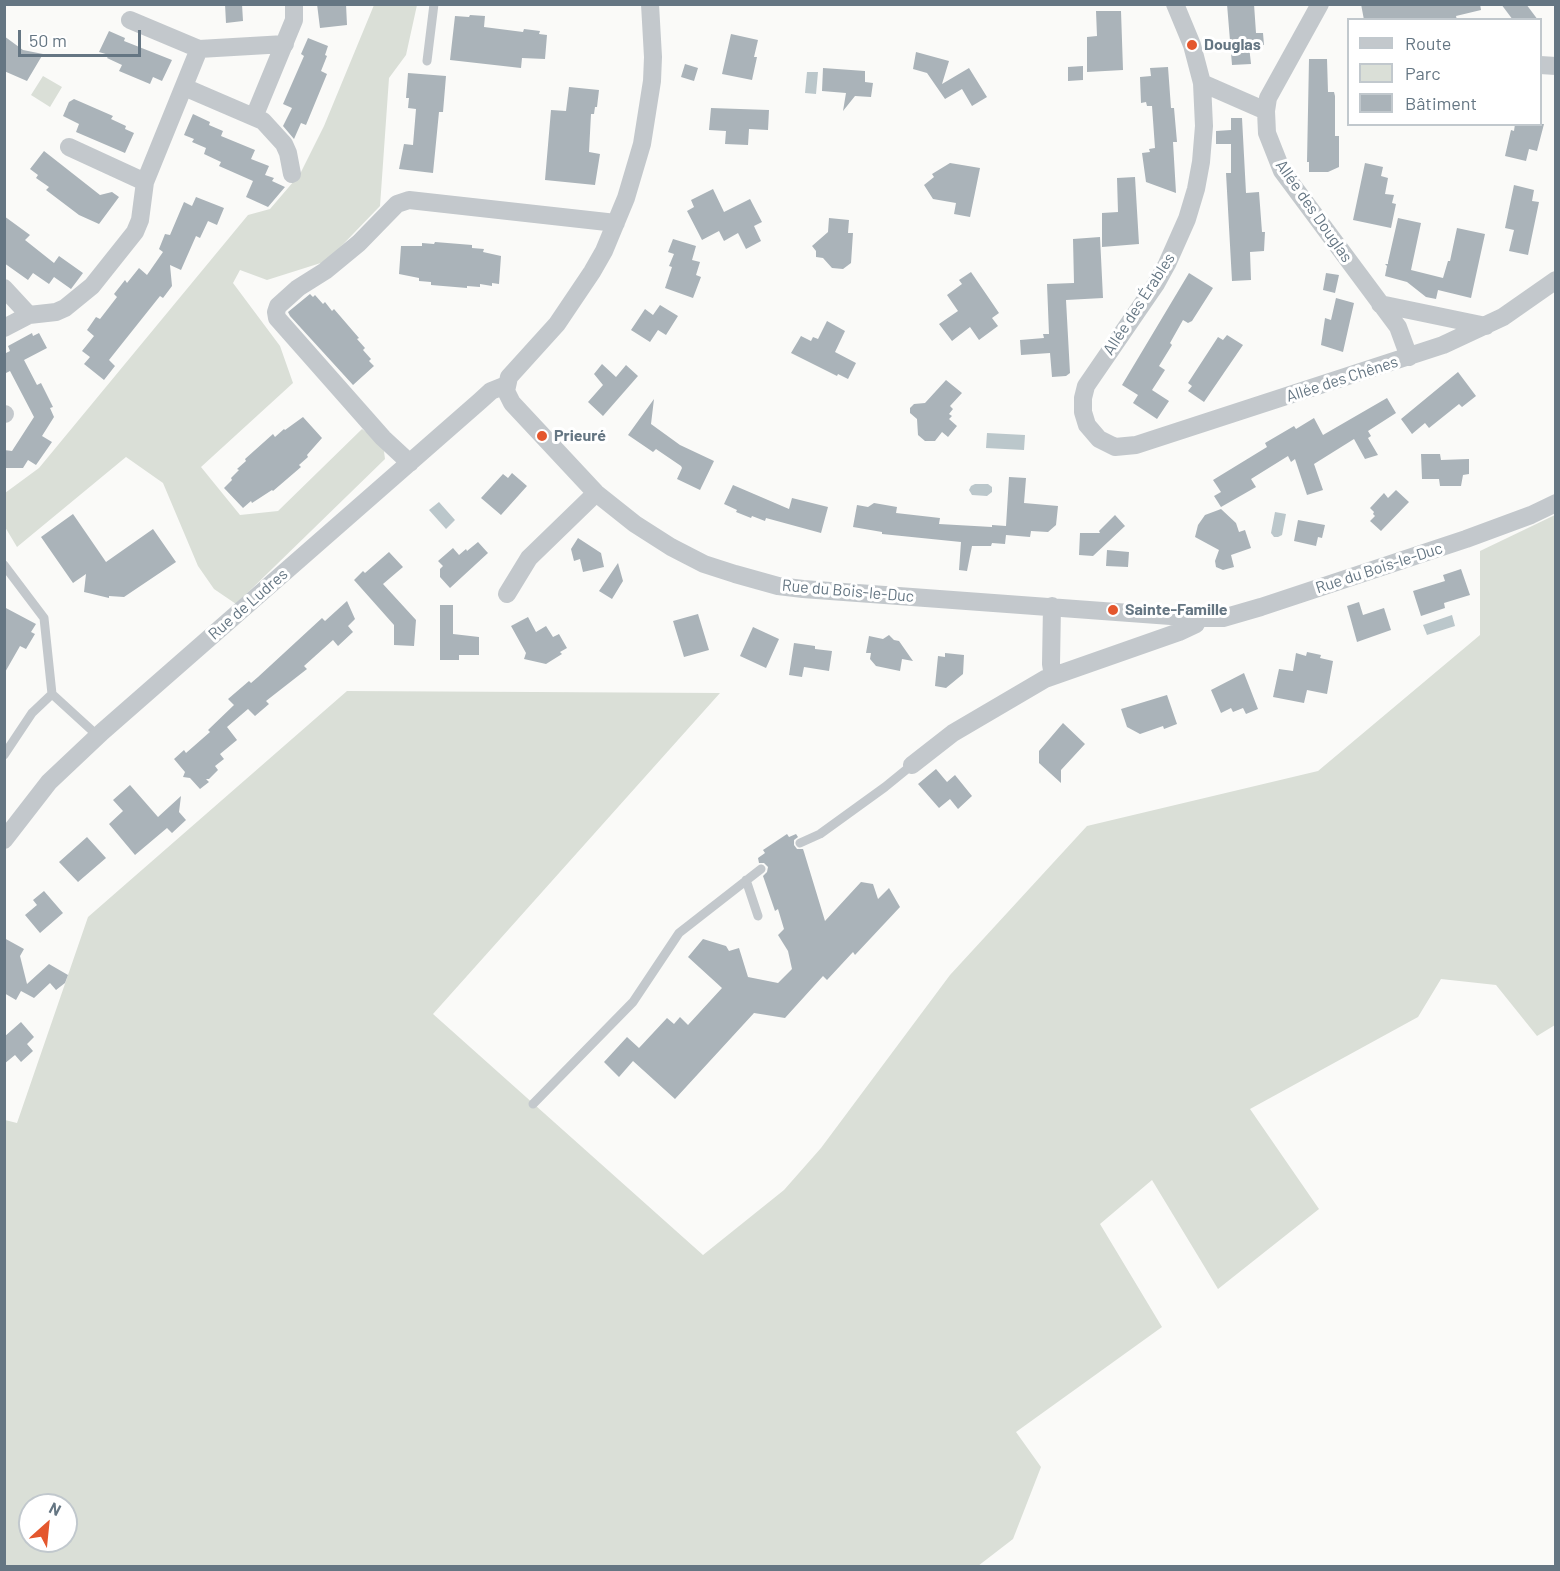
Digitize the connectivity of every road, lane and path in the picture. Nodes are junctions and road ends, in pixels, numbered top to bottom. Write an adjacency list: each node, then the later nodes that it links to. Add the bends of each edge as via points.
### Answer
1 (294, 4): 7 (street, via 294,20)
2 (434, 4): 9 (lane)
3 (650, 4): 17 (street, via 653,57 647,114 634,176)
4 (1175, 4): 10 (street, Allée des Érables)
5 (1320, 4): 12 (street, Allée des Douglas, via 1273,88)
6 (130, 20): 8 (street)
7 (285, 44): 8 (street); 13 (street)
8 (199, 49): 11 (street)
9 (427, 61)
10 (1202, 84): 12 (street); 26 (street, Allée des Érables, via 1201,162 1178,243 1156,284 1086,386 1083,398 1083,412 1092,432)
11 (184, 87): 13 (street); 16 (street)
12 (1266, 111): 20 (street, Allée des Douglas, via 1268,133 1282,171)
13 (254, 117): 15 (street, via 272,129 284,144)
14 (69, 147): 16 (street)
15 (292, 174)
16 (145, 182): 21 (street, via 135,232 92,286 65,308)
17 (616, 222): 25 (street, via 600,258 572,303); 27 (street, via 409,200 397,204 359,243 278,306 277,318)
18 (1556, 280): 22 (street, Allée des Chênes)
19 (4, 288): 21 (street)
20 (1380, 304): 22 (street); 24 (street, Allée des Douglas, via 1398,327)
21 (29, 315): 23 (street)
22 (1485, 326): 24 (street, Allée des Chênes)
23 (4, 328)
24 (1409, 357): 26 (street, Allée des Chênes, via 1136,445)
25 (506, 385): 27 (street, Rue de Ludres, via 491,391); 28 (street, Rue du Bois-le-Duc, via 512,403)
26 (1115, 447)
27 (410, 463): 36 (street, Rue de Ludres)
28 (596, 493): 31 (street, via 530,558); 32 (street, Rue du Bois-le-Duc, via 635,524 679,551 752,580 802,589)
29 (1556, 503): 33 (street, Rue du Bois-le-Duc, via 1466,539 1261,607 1224,618)
30 (4, 566): 35 (lane, via 44,618)
31 (507, 594)
32 (1052, 606): 33 (street, Rue du Bois-le-Duc); 34 (street)
33 (1198, 618): 34 (street, via 1196,624 1179,632)
34 (1053, 676): 38 (street, via 953,733)
35 (52, 694): 36 (lane); 37 (lane, via 32,713)
36 (98, 736): 39 (street, Rue de Ludres, via 49,782)
37 (4, 755)
38 (912, 765): 40 (lane, via 820,834)
39 (4, 840)
40 (801, 843)
41 (761, 869): 42 (lane)
42 (746, 880): 43 (lane); 44 (lane, via 679,933 633,1002)
43 (758, 916)
44 (533, 1104)

